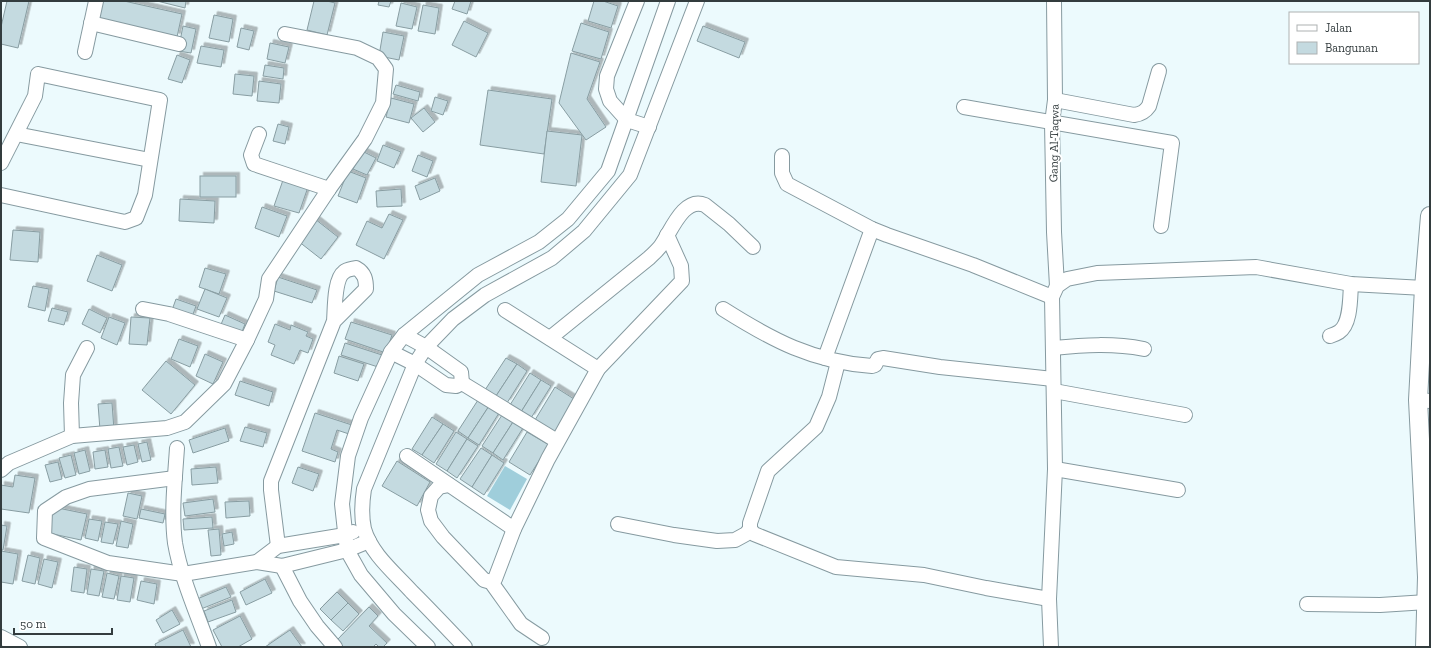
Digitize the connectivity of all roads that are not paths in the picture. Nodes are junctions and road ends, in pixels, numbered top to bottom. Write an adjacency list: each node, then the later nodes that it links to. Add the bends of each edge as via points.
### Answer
1 (96, 1): 6 (street)
2 (637, 1): 13 (street, via 606,83 610,101)
3 (668, 1): 13 (street)
4 (697, 1): 15 (street)
5 (1054, 1): 11 (street, Gang Al-Taqwa)
6 (91, 23): 8 (street); 9 (street)
7 (285, 34): 21 (street, via 357,48 378,58 386,70 383,103 365,139)
8 (179, 44)
9 (85, 52)
10 (1159, 71): 11 (street, via 1150,106 1141,114 1134,115)
11 (1054, 100): 14 (street, Gang Al-Taqwa)
12 (964, 107): 14 (street)
13 (627, 120): 15 (street); 36 (street, via 608,171 568,219 539,242 478,275)
14 (1052, 123): 24 (street, via 1172,143); 31 (street, Gang Al-Taqwa)
15 (648, 127): 40 (street, via 630,176 584,232 552,258 485,295 453,319)
16 (16, 134): 19 (street); 19 (street, via 35,96 38,74 160,100); 20 (street)
17 (259, 134): 21 (street, via 251,155 254,164)
18 (782, 156): 25 (street, via 782,173 787,184)
19 (150, 160): 22 (street, via 145,195 136,218 124,222)
20 (1, 164)
21 (329, 189): 39 (street, via 269,278 266,299)
22 (1, 195)
23 (1430, 216): 28 (main road)
24 (1161, 226)
25 (872, 229): 31 (street); 45 (street)
26 (667, 235): 27 (street, via 684,210 692,205 702,204 729,224); 38 (street, via 662,245 649,258); 47 (street, via 681,266 682,282)
27 (753, 247)
28 (1428, 258): 30 (main road)
29 (1351, 284): 30 (street); 31 (street, via 1256,267 1097,273 1066,279); 37 (street, via 1349,314 1345,324 1340,332)
30 (1424, 288): 50 (main road)
31 (1055, 291): 42 (street, Gang Al-Taqwa)
32 (143, 309): 39 (street, via 169,314)
33 (723, 309): 45 (street, via 757,331 800,351)
34 (505, 310): 38 (street)
35 (334, 321): 66 (street, via 271,481)
36 (404, 335): 40 (street); 44 (street)
37 (1330, 336)
38 (550, 338): 47 (street)
39 (248, 340): 52 (street, via 224,384 185,422 167,428)
40 (426, 347): 46 (street); 48 (street, via 461,372)
41 (87, 348): 52 (street, via 74,375 71,403)
42 (1053, 348): 43 (street, via 1091,344); 49 (street, Gang Al-Taqwa)
43 (1144, 350)
44 (391, 352): 46 (street); 64 (street, via 361,418 348,456 342,504)
45 (831, 360): 49 (street, via 872,366 878,359 883,358); 63 (street, via 829,397 816,426 768,472)
46 (415, 364): 48 (street, via 446,386); 65 (street, via 364,489 362,506)
47 (598, 369): 53 (street)
48 (462, 383): 53 (street)
49 (1053, 385): 51 (street); 56 (street, Gang Al-Taqwa)
50 (1424, 400): 71 (main road)
51 (1185, 415)
52 (72, 436): 57 (street, via 10,463)
53 (557, 442): 62 (street)
54 (177, 448): 58 (street)
55 (407, 456): 59 (street)
56 (1055, 469): 60 (street); 73 (street, Gang Al-Taqwa)
57 (1, 470)
58 (175, 478): 70 (street, via 175,536); 70 (street, via 89,489 66,497 45,511 44,538 108,563)
59 (449, 485): 62 (street); 72 (street, via 439,488 431,496 428,510 431,522 484,580)
60 (1178, 490)
61 (618, 524): 63 (street, via 717,541 735,540)
62 (514, 529): 72 (street, via 495,579)
63 (750, 529): 73 (street, via 754,534 836,567 924,575)
64 (345, 535): 65 (street); 66 (street); 67 (street)
65 (367, 535): 67 (street); 82 (street, via 388,566)
66 (278, 546): 68 (street)
67 (347, 550): 69 (street); 81 (street, via 361,575 394,614)
68 (257, 562): 69 (street); 70 (street)
69 (282, 566): 80 (street, via 308,613)
70 (183, 574): 79 (street)
71 (1429, 577): 74 (main road)
72 (491, 582): 77 (street, via 521,624)
73 (1049, 599): 83 (street, Gang Al-Taqwa)
74 (1427, 602): 75 (street, via 1380,605); 84 (main road)
75 (1307, 604)
76 (1, 637): 78 (street)
77 (542, 638)
78 (20, 647)
79 (209, 647)
80 (335, 647)
81 (428, 647)
82 (465, 647)
83 (1051, 647)
84 (1425, 647)

